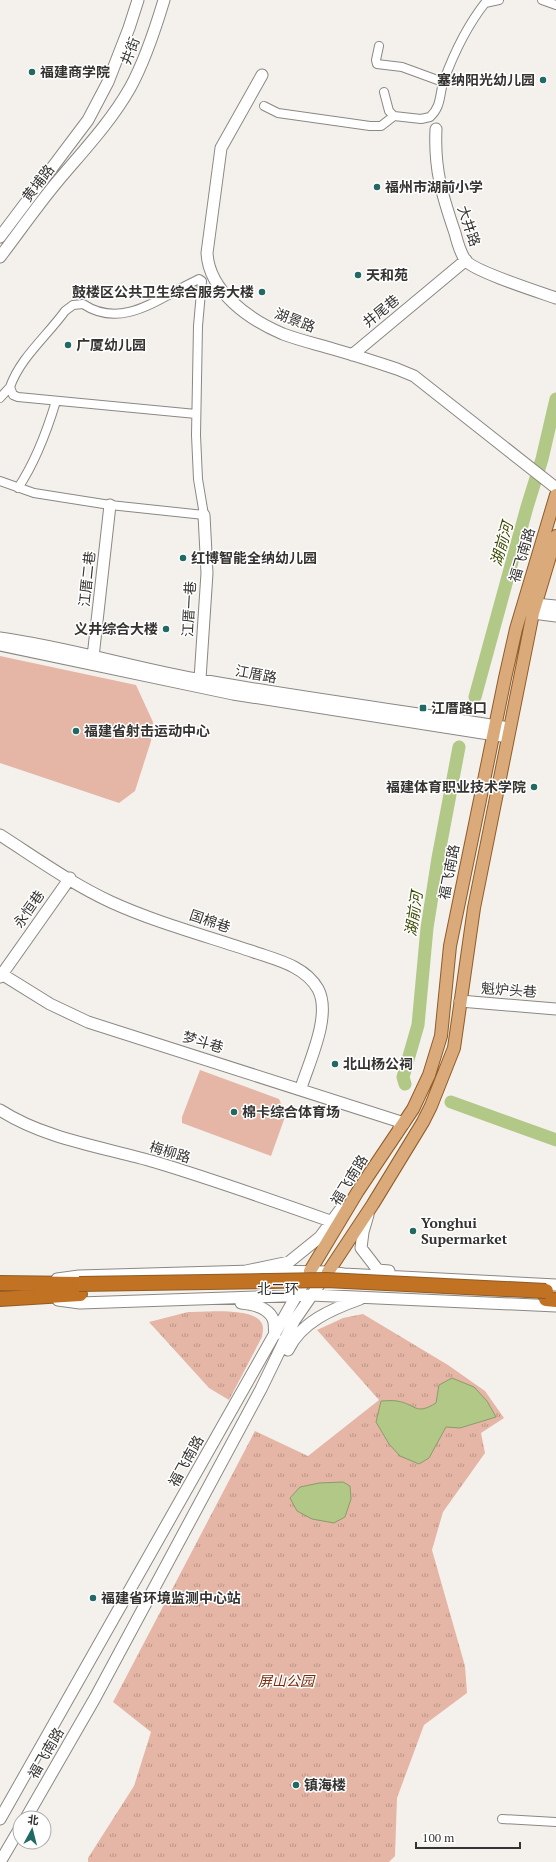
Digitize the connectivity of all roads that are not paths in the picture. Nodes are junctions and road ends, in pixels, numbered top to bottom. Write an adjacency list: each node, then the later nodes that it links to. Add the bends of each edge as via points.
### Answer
1 (138, 0): 12 (main road, 井街, via 108,82)
2 (164, 0): 14 (main road, 井街, via 136,76)
3 (499, 0): 8 (street, via 485,3 470,22)
4 (542, 0): 5 (street)
5 (556, 5)
6 (379, 46): 8 (street, via 377,64 402,67)
7 (262, 75): 19 (main road, 湖景路, via 229,131 219,154 208,263 222,292 263,324 287,335)
8 (443, 82): 11 (street, via 440,104 430,117 421,119)
9 (384, 92): 11 (street, via 389,111)
10 (264, 106): 11 (street, via 278,113 370,126 381,126)
11 (394, 116)
12 (88, 120): 15 (main road, 黄埔路)
13 (436, 128): 17 (main road, 大井路, via 437,176)
14 (102, 130): 16 (main road, 黄埔路, via 57,182)
15 (0, 236)
16 (0, 257)
17 (466, 260): 18 (main road, 大井路, via 476,267); 19 (main road, 井尾巷)
18 (556, 298)
19 (352, 355): 27 (main road, 湖景路, via 414,376)
20 (10, 387): 21 (street); 22 (street); 23 (street, via 13,395 18,397); 24 (street, via 27,357 65,311 73,305 83,304 93,310 113,314 131,313 199,279 203,284 198,326)
21 (0, 388)
22 (0, 398)
23 (56, 401): 24 (street); 26 (street, via 42,442)
24 (196, 414): 30 (street, via 198,479)
25 (0, 481): 26 (street)
26 (18, 488): 29 (street, via 34,493)
27 (556, 488)
28 (556, 495): 39 (main road, 福飞南路, via 516,629)
29 (110, 505): 30 (street); 37 (main road, 江厝二巷)
30 (204, 515): 38 (main road, 江厝一巷, via 206,578)
31 (556, 536): 33 (main road, 福飞南路)
32 (556, 606): 33 (main road)
33 (534, 609): 34 (main road); 40 (main road, 福飞南路)
34 (556, 616)
35 (0, 638): 37 (main road, 江厝路)
36 (0, 645): 39 (main road, 江厝路, via 226,693)
37 (93, 657): 38 (main road, 江厝路)
38 (200, 680): 39 (main road, 江厝路, via 451,718)
39 (494, 730): 40 (main road, 江厝路); 48 (main road, 福飞南路, via 450,946 441,1036 429,1075)
40 (509, 733): 44 (main road, 福飞南路, via 474,908)
41 (0, 834): 42 (main road, 国棉巷)
42 (70, 878): 43 (main road, 永恒巷); 46 (main road, 国棉巷, via 111,902 150,918 274,959 304,972 318,989 324,1009)
43 (1, 975): 46 (main road, 梦斗巷, via 50,1004 88,1022)
44 (460, 1002): 45 (main road, 魁炉头巷); 49 (main road, 福飞南路, via 454,1048 431,1106)
45 (556, 1009)
46 (301, 1088): 48 (main road, 梦斗巷)
47 (0, 1110): 50 (main road, 梅柳路, via 52,1134 155,1162)
48 (404, 1123): 50 (main road, via 360,1177); 52 (main road, 福飞南路, via 358,1191)
49 (373, 1204): 54 (main road, 福飞南路); 56 (main road, via 363,1232 361,1248 378,1270)
50 (333, 1222): 51 (main road, via 311,1246 290,1262)
51 (246, 1271): 53 (main road); 54 (main road)
52 (310, 1271): 60 (main road, 福飞南路)
53 (207, 1272): 57 (main road, via 79,1276); 65 (main road)
54 (328, 1272): 55 (main road); 61 (main road, 福飞南路)
55 (402, 1276): 56 (main road); 68 (main road)
56 (443, 1279): 62 (main road)
57 (34, 1282): 58 (highway, 北二环); 59 (highway, 北二环)
58 (0, 1283)
59 (79, 1289): 62 (highway, 北二环, via 318,1289); 64 (highway, 北二环)
60 (297, 1295): 61 (main road); 65 (main road); 69 (main road, 福飞南路)
61 (311, 1295): 63 (main road); 70 (main road, 福飞南路, via 289,1332)
62 (553, 1295): 68 (main road)
63 (364, 1297): 68 (main road); 70 (main road, via 321,1316 294,1338 264,1399)
64 (40, 1298): 66 (highway, 北二环); 67 (main road, via 80,1303)
65 (208, 1298): 67 (main road)
66 (0, 1299)
67 (156, 1300): 69 (main road, via 162,1304 254,1304 274,1320)
68 (401, 1300)
69 (275, 1335): 72 (main road, 福飞南路)
70 (252, 1406): 71 (main road, 福飞南路, via 96,1698)
71 (31, 1810)
72 (0, 1819)
73 (502, 1819): 74 (street)
74 (556, 1822)
75 (12, 1842): 76 (main road)
76 (0, 1862)

